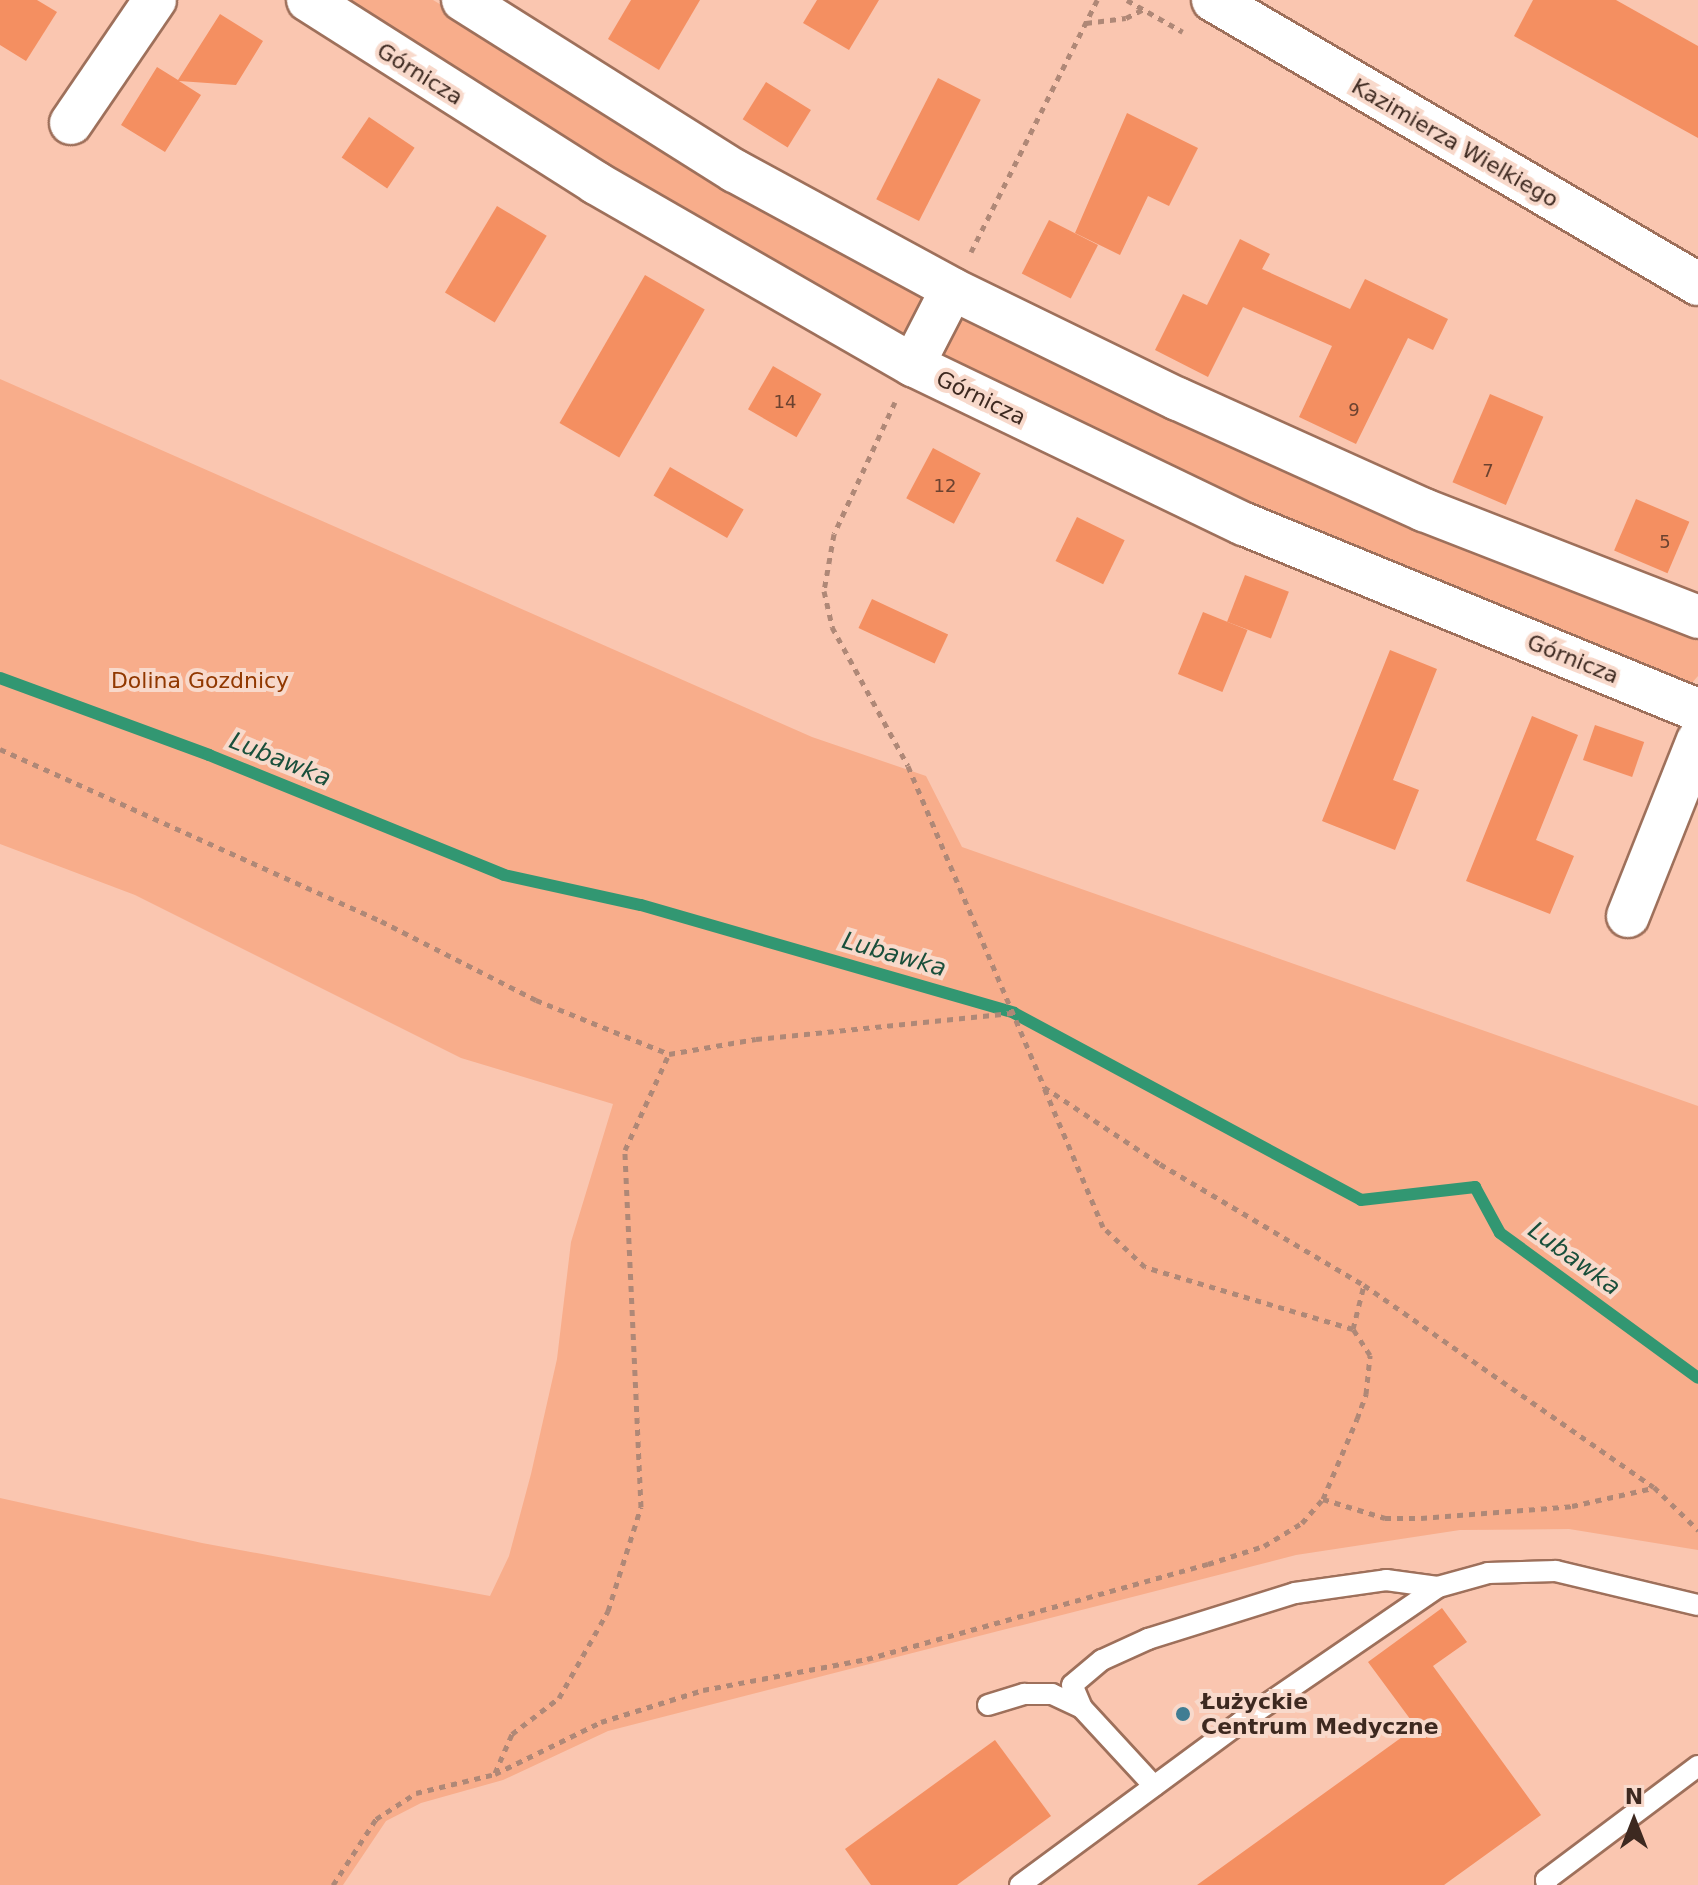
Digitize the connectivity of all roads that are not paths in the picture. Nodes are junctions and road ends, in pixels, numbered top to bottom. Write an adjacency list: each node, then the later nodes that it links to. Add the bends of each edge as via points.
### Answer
1 (155, 0): 5 (street)
2 (308, 0): 8 (street, Górnicza, via 596,183)
3 (463, 0): 7 (street, via 735,171)
4 (1213, 0): 6 (street, Kazimierza Wielkiego)
5 (71, 123)
6 (1698, 284)
7 (952, 289): 8 (street); 9 (street, via 1424,510)
8 (913, 365): 10 (street, Górnicza, via 1244,524)
9 (1698, 617)
10 (1698, 710)
11 (1698, 740): 12 (street)
12 (1628, 916)
13 (1438, 1587): 14 (lane, via 1488,1573 1556,1571); 16 (lane, via 1415,1580 1344,1583 1148,1639 1102,1660 1072,1685); 18 (lane)
14 (1698, 1605)
15 (988, 1705): 16 (lane, via 1024,1694 1052,1694)
16 (1082, 1708): 18 (lane)
17 (1698, 1766): 20 (lane, via 1546,1880)
18 (1154, 1786): 19 (lane)
19 (1020, 1885)
20 (1547, 1885)

